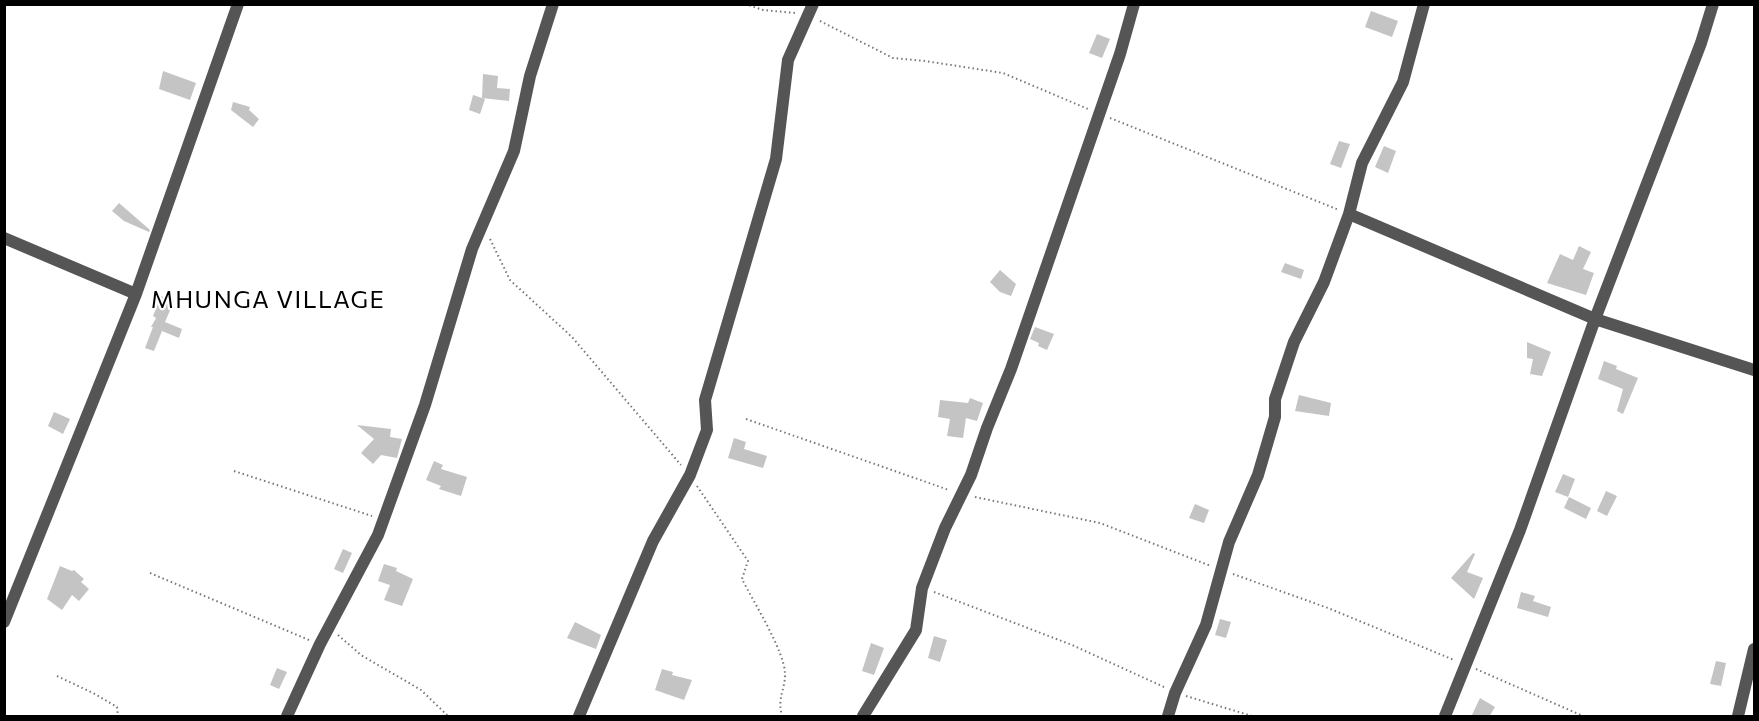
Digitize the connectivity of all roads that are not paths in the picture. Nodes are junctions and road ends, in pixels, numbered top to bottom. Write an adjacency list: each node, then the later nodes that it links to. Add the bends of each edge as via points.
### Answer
1 (238, 4): 9 (street)
2 (553, 4): 14 (street, via 530,76 514,151 472,249 425,405 378,535 320,644)
3 (1134, 4): 16 (street, via 1011,369 922,588 916,630)
4 (1424, 4): 7 (street, via 1403,82 1362,163)
5 (1713, 4): 10 (street)
6 (811, 10): 15 (street, via 788,60 776,159 705,400 707,430 690,475 653,541)
7 (1350, 214): 10 (street); 17 (street, via 1293,342 1258,475 1229,542 1206,626)
8 (4, 238): 9 (street)
9 (136, 294): 12 (street)
10 (1595, 319): 11 (street); 18 (street, via 1520,530)
11 (1755, 370)
12 (4, 622)
13 (1755, 649): 19 (street)
14 (287, 717)
15 (579, 717)
16 (862, 717)
17 (1168, 717)
18 (1445, 717)
19 (1738, 717)

